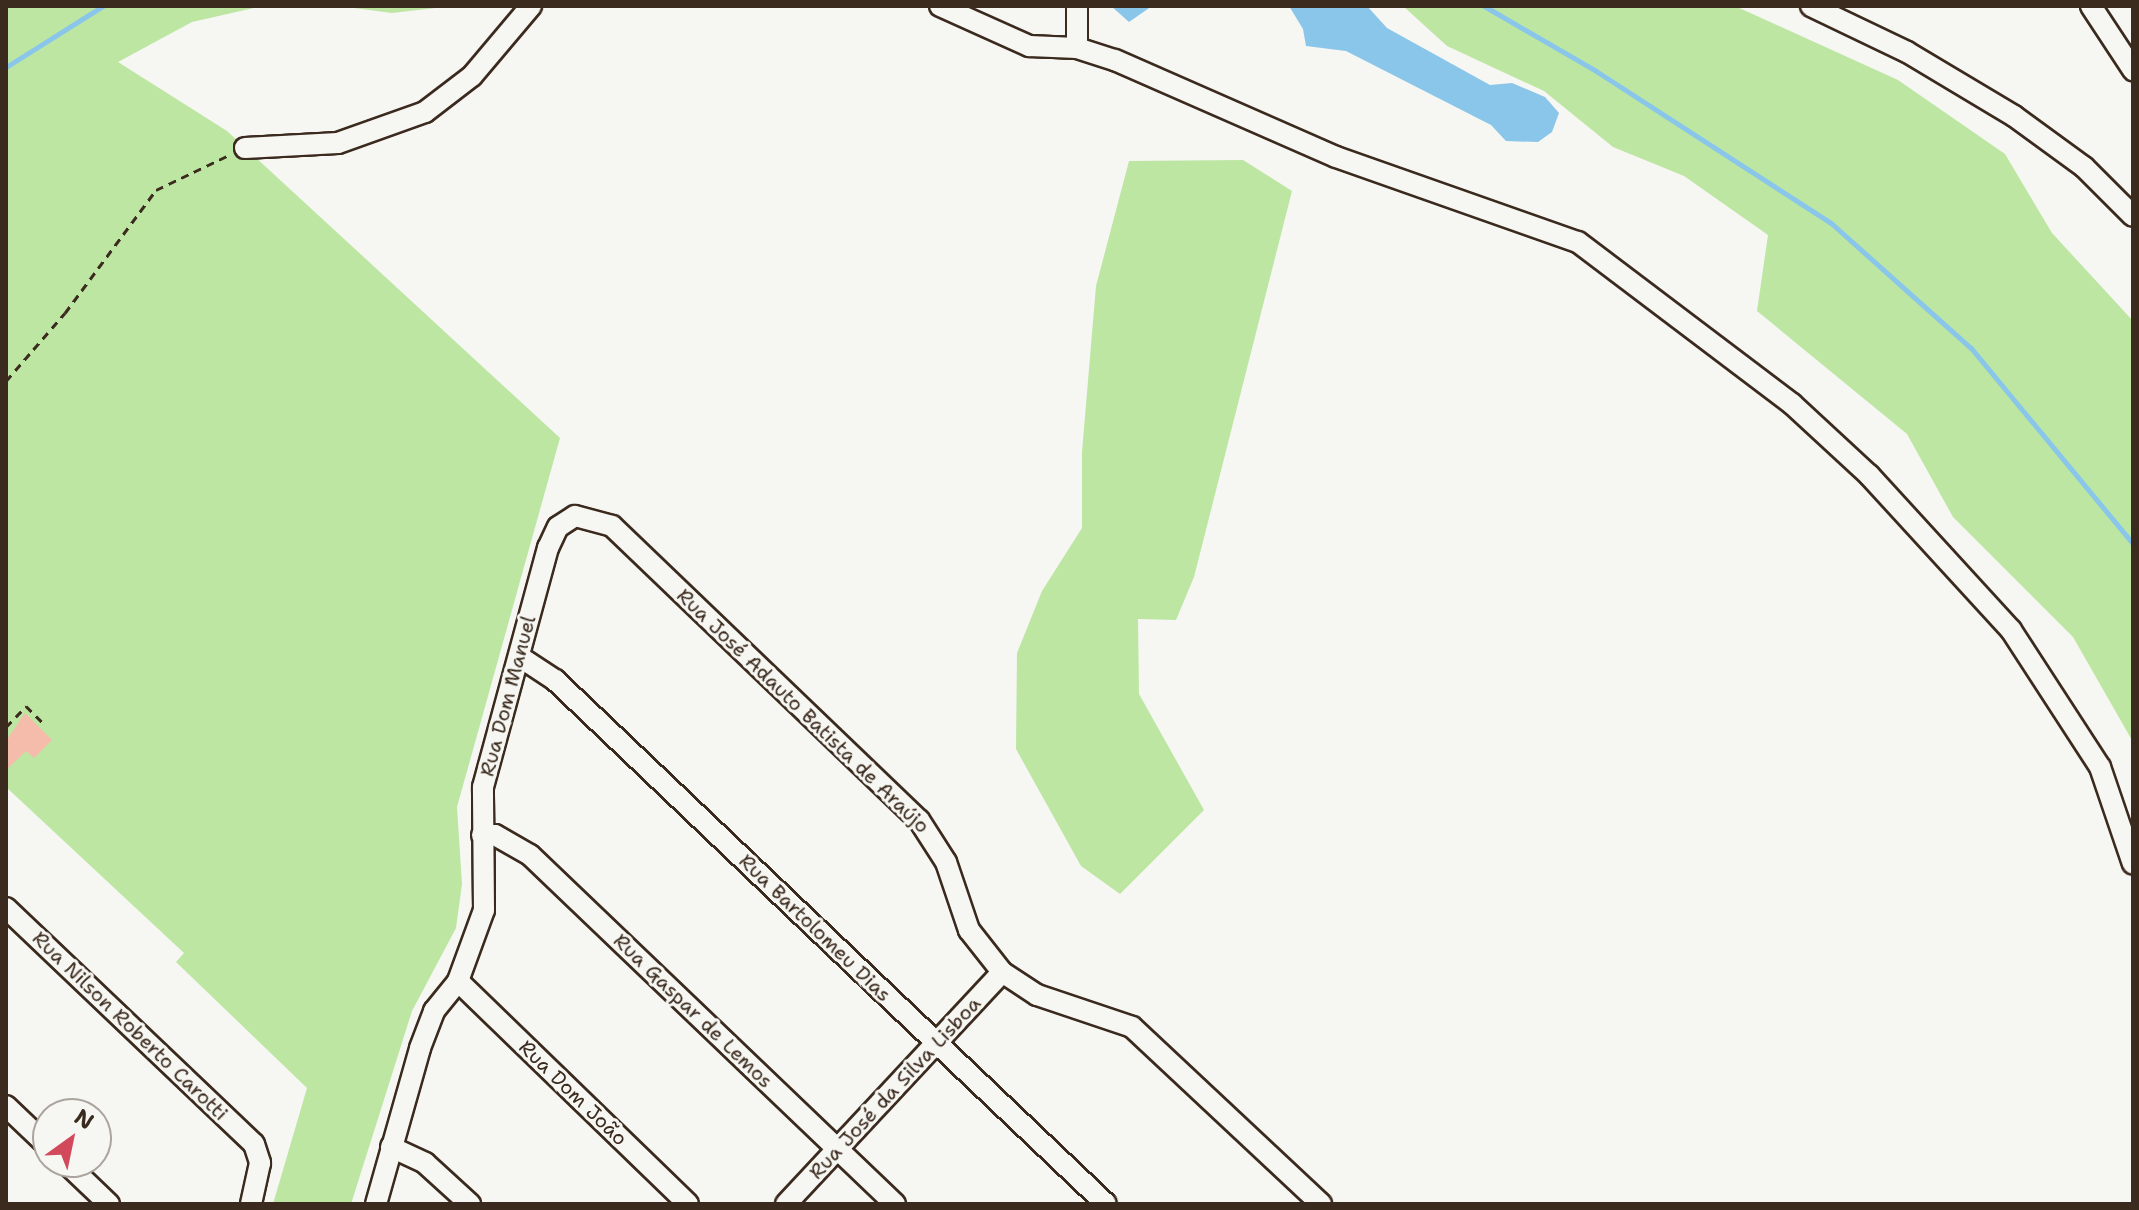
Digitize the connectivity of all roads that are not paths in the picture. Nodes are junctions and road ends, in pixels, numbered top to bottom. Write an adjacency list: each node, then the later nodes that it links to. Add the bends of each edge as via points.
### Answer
1 (531, 6): 8 (street, via 472,76 425,112 338,143)
2 (940, 6): 6 (street, via 1029,46)
3 (1077, 6): 6 (street)
4 (1811, 6): 9 (street, via 1907,52 2014,116 2084,167)
5 (2091, 6): 7 (street)
6 (1077, 48): 13 (street, via 1336,157 1578,242 1792,404 1869,475 2011,630 2100,767)
7 (2133, 70)
8 (245, 148)
9 (2133, 216)
10 (575, 516): 11 (street, Rua Dom Manuel, via 558,527 548,548); 15 (street, Rua José Adauto Batista de Araújo, via 612,526 919,820 946,862 969,930)
11 (520, 657): 12 (street, Rua Dom Manuel, via 483,787); 17 (street, Rua Bartolomeu Dias, via 555,680)
12 (482, 835): 16 (street, Rua Dom Manuel, via 484,910); 21 (street, Rua Gaspar de Lemos, via 495,835 530,855)
13 (2133, 864)
14 (6, 908): 24 (street, Rua Nilson Roberto Carotti, via 254,1144 260,1163)
15 (1002, 972): 17 (street, Rua José da Silva Lisboa); 31 (street, Rua José Adauto Batista de Araújo, via 1037,995 1100,1012 1132,1027)
16 (458, 981): 20 (street, Rua Dom Manuel, via 434,1011); 27 (street, Rua Dom João)
17 (938, 1044): 21 (street, Rua José da Silva Lisboa); 30 (street, Rua Bartolomeu Dias)
18 (6, 1106): 19 (street)
19 (32, 1131)
20 (391, 1147): 25 (street, Rua Dom Manuel); 26 (street, via 425,1163)
21 (839, 1150): 28 (street, Rua José da Silva Lisboa); 29 (street, Rua Gaspar de Lemos)
22 (82, 1178): 23 (street)
23 (109, 1204)
24 (251, 1204)
25 (376, 1204)
26 (470, 1204)
27 (688, 1204)
28 (786, 1204)
29 (895, 1204)
30 (1106, 1204)
31 (1321, 1204)

